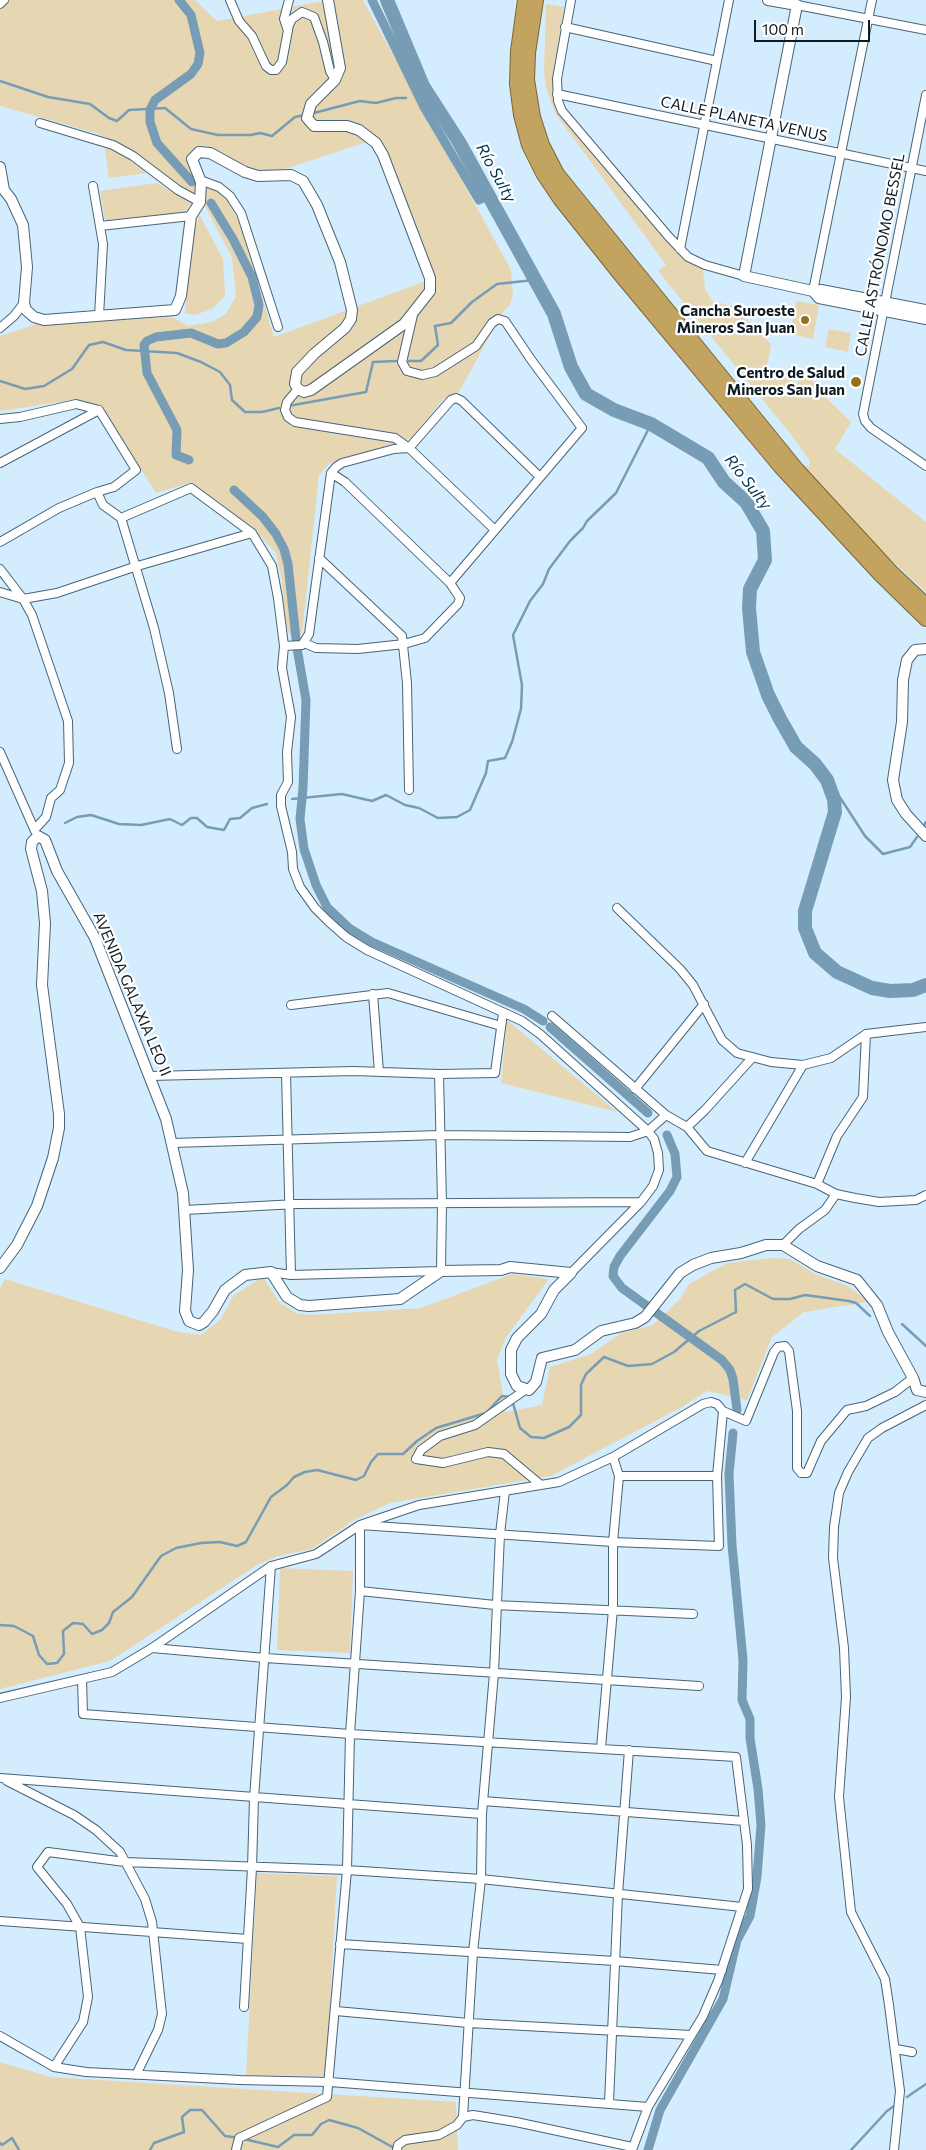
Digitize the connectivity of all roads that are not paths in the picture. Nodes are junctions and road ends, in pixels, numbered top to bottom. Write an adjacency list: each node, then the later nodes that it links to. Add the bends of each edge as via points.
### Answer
1 (4, 0): 11 (street)
2 (230, 0): 16 (street, via 239,21 252,36 271,70 276,70 282,62)
3 (289, 0): 16 (street, via 284,19)
4 (328, 0): 18 (street, via 340,68)
5 (525, 0): 65 (highway, via 517,84 529,145 543,173 620,274 780,466)
6 (536, 0): 64 (highway, via 527,80 533,118 557,174 797,470)
7 (571, 0): 14 (street)
8 (729, 0): 17 (street)
9 (768, 0): 12 (street)
10 (872, 0): 13 (street)
11 (0, 4)
12 (797, 5): 13 (street); 23 (street)
13 (867, 19): 15 (street); 24 (street)
14 (565, 27): 17 (street); 19 (street)
15 (926, 30)
16 (288, 31): 18 (street, via 297,14 308,13 314,17)
17 (717, 61): 22 (street)
18 (335, 80): 39 (street, via 311,104 307,118 314,126 346,126 359,130 376,143 383,155 430,278 430,291)
19 (557, 94): 22 (street, CALLE PLANETA VENUS); 33 (street, via 562,111)
20 (926, 95): 26 (street, CALLE ASTRÓNOMO BESSEL)
21 (40, 123): 30 (street, via 113,145)
22 (704, 125): 23 (street, CALLE PLANETA VENUS); 33 (street)
23 (770, 140): 24 (street, CALLE PLANETA VENUS); 34 (street)
24 (840, 153): 26 (street, CALLE PLANETA VENUS); 35 (street)
25 (0, 167): 36 (street, via 4,190 12,199 23,225 27,268)
26 (912, 168): 27 (street, CALLE PLANETA VENUS); 37 (street, CALLE ASTRÓNOMO BESSEL)
27 (926, 171)
28 (200, 180): 30 (street); 42 (street, via 219,187 230,196 241,213); 44 (street, via 192,159 203,151 258,176 297,177 308,188 317,205 340,262 352,310 345,328 297,372 295,384)
29 (93, 186): 32 (street)
30 (200, 202): 31 (street)
31 (191, 216): 32 (street); 40 (street, via 181,296 175,310)
32 (100, 226): 40 (street, via 103,244)
33 (680, 249): 34 (street, via 705,265)
34 (744, 276): 35 (street)
35 (813, 291): 37 (street, via 821,290)
36 (24, 303): 40 (street, via 34,317 44,320); 43 (street)
37 (885, 306): 38 (street); 41 (street); 48 (street, CALLE ASTRÓNOMO BESSEL, via 863,408 865,421 871,428)
38 (926, 310)
39 (414, 313): 44 (street, via 381,342 311,390 304,392); 52 (street, via 402,362 407,371 416,375 435,372 476,346 492,323 504,321 510,327 582,428)
40 (100, 316)
41 (926, 319)
42 (278, 327)
43 (0, 328)
44 (298, 389): 47 (street, via 287,402 285,410 295,422 395,438)
45 (99, 410): 46 (street, via 76,404); 49 (street); 53 (street, via 136,470 114,487)
46 (0, 419)
47 (409, 448): 51 (street, via 394,449 342,464); 52 (street, via 456,398); 55 (street)
48 (922, 458): 50 (street)
49 (0, 463)
50 (926, 466)
51 (331, 473): 58 (street); 61 (street, via 345,482)
52 (540, 477): 55 (street)
53 (97, 492): 54 (street, via 103,505); 57 (street, via 59,508)
54 (121, 518): 56 (street, via 191,488); 59 (street)
55 (495, 530): 61 (street)
56 (252, 533): 59 (street); 68 (street, via 272,566)
57 (0, 542)
58 (319, 558): 66 (street, via 310,626); 67 (street, via 397,630)
59 (134, 567): 63 (street, via 57,593); 70 (street, via 154,628 167,683)
60 (0, 569): 63 (street)
61 (450, 583): 67 (street, via 458,592 458,604 425,638)
62 (0, 592): 63 (street)
63 (23, 599): 73 (street, via 32,615 68,721 70,743 69,763 60,790 51,798 46,817)
64 (926, 605)
65 (926, 619)
66 (303, 644): 67 (street, via 316,648 358,648); 68 (street)
67 (404, 644): 72 (street)
68 (284, 646): 79 (street, via 282,668 291,717 286,752 288,782 281,795 281,806 293,869 300,887 315,908 346,937 367,950)
69 (926, 649): 74 (street, via 915,650 907,660 893,780 893,789 901,807)
70 (177, 749)
71 (0, 752): 73 (street)
72 (409, 790)
73 (35, 833): 89 (street, AVENIDA GALAXIA LEO II, via 45,840 57,871 84,917); 106 (street, via 32,849 40,876 45,922 42,985 59,1128 37,1206 17,1245)
74 (926, 836)
75 (617, 908): 77 (street, via 680,969)
76 (373, 994): 78 (street); 81 (street, via 388,994); 86 (street)
77 (704, 1004): 84 (street, via 722,1040 737,1053); 90 (street)
78 (291, 1005)
79 (503, 1013): 81 (street); 93 (street, via 540,1034)
80 (552, 1016): 90 (street)
81 (501, 1026): 88 (street, via 495,1073)
82 (926, 1027): 83 (street)
83 (866, 1034): 85 (street, via 831,1058); 98 (street, via 863,1097 837,1136)
84 (752, 1058): 85 (street); 92 (street)
85 (803, 1065): 97 (street)
86 (379, 1072): 87 (street); 88 (street)
87 (286, 1073): 89 (street); 95 (street)
88 (438, 1074): 94 (street)
89 (150, 1076): 96 (street, AVENIDA GALAXIA LEO II)
90 (634, 1089): 91 (street)
91 (666, 1115): 92 (street); 93 (street)
92 (687, 1127): 97 (street, via 707,1151)
93 (648, 1131): 94 (street, via 630,1137); 101 (street, via 658,1153 658,1170 654,1186)
94 (440, 1135): 95 (street); 102 (street)
95 (287, 1140): 96 (street); 103 (street)
96 (172, 1143): 104 (street, AVENIDA GALAXIA LEO II)
97 (745, 1163): 98 (street)
98 (817, 1184): 99 (street)
99 (836, 1194): 100 (street, via 879,1202 916,1200); 105 (street, via 825,1210)
100 (926, 1195)
101 (642, 1202): 102 (street); 109 (street)
102 (442, 1203): 103 (street); 107 (street)
103 (288, 1205): 104 (street); 110 (street)
104 (185, 1210): 108 (street, AVENIDA GALAXIA LEO II, via 188,1270 185,1305 189,1321 199,1325 204,1322 225,1290 245,1275)
105 (783, 1245): 111 (street, via 817,1266 857,1280 877,1304); 112 (street, via 766,1245 693,1265 680,1273 645,1317 635,1323 601,1330 575,1350 542,1358 536,1382 532,1389)
106 (0, 1268)
107 (441, 1271): 108 (street, via 400,1299 309,1306 287,1297); 109 (street, via 510,1267); 110 (street)
108 (271, 1272): 110 (street)
109 (571, 1274): 112 (street, via 554,1290 541,1314 517,1338 511,1350 511,1374 517,1386)
110 (291, 1275)
111 (913, 1378): 113 (street, via 917,1390); 115 (street, via 895,1392 866,1406 847,1410 821,1441 807,1473 801,1473 797,1468 797,1411 789,1351 785,1346 774,1352 746,1420)
112 (525, 1390): 119 (street, via 475,1425 440,1436 421,1450 416,1459 442,1463 488,1452 504,1454)
113 (926, 1392)
114 (926, 1405): 169 (street, via 868,1438 839,1493 834,1528 833,1558 844,1648 846,1697 839,1797 851,1912 884,1979)
115 (723, 1411): 116 (street, via 717,1404 703,1404); 118 (street)
116 (613, 1457): 117 (street); 119 (street, via 559,1482)
117 (618, 1476): 118 (street); 123 (street)
118 (717, 1476): 123 (street, via 718,1546)
119 (541, 1485): 120 (street)
120 (505, 1491): 121 (street, via 419,1505); 122 (street)
121 (360, 1525): 122 (street); 124 (street, via 316,1554); 125 (street)
122 (500, 1534): 123 (street); 126 (street)
123 (613, 1542): 127 (street)
124 (271, 1566): 129 (street); 130 (street)
125 (360, 1591): 126 (street); 131 (street)
126 (495, 1605): 127 (street); 132 (street)
127 (613, 1609): 128 (street); 134 (street)
128 (693, 1614)
129 (152, 1648): 130 (street); 133 (street, via 112,1672)
130 (265, 1658): 131 (street); 137 (street)
131 (356, 1662): 132 (street); 138 (street)
132 (494, 1673): 134 (street); 139 (street)
133 (82, 1678): 136 (street); 137 (street, via 83,1714)
134 (605, 1681): 135 (street); 140 (street)
135 (699, 1686)
136 (0, 1698)
137 (259, 1728): 138 (street); 143 (street)
138 (350, 1734): 139 (street); 145 (street)
139 (489, 1742): 140 (street); 144 (street)
140 (601, 1748): 141 (street)
141 (628, 1750): 146 (street); 148 (street, via 736,1757)
142 (1, 1778): 143 (street); 149 (street, via 74,1816 120,1852)
143 (254, 1798): 145 (street); 150 (street)
144 (483, 1801): 146 (street); 147 (street)
145 (347, 1804): 147 (street); 151 (street)
146 (624, 1812): 148 (street); 153 (street)
147 (482, 1814): 152 (street)
148 (744, 1821): 154 (street, via 748,1889)
149 (125, 1862): 150 (street); 156 (street, via 48,1852 37,1867 67,1904); 157 (street, via 145,1899)
150 (252, 1868): 151 (street); 158 (street)
151 (347, 1870): 152 (street); 159 (street)
152 (481, 1879): 153 (street); 160 (street)
153 (618, 1894): 154 (street); 161 (street)
154 (742, 1907): 162 (street)
155 (0, 1921): 156 (street)
156 (80, 1927): 157 (street); 171 (street, via 88,1997 83,2022)
157 (153, 1932): 158 (street); 172 (street, via 162,2014 158,2030)
158 (248, 1939): 163 (street)
159 (340, 1944): 160 (street); 164 (street)
160 (473, 1952): 161 (street); 165 (street)
161 (615, 1961): 162 (street); 166 (street)
162 (722, 1970): 167 (street, via 703,2016)
163 (244, 2007)
164 (336, 2011): 165 (street); 173 (street)
165 (469, 2023): 166 (street); 174 (street)
166 (612, 2030): 167 (street); 175 (street)
167 (690, 2035): 176 (street)
168 (0, 2036): 171 (street)
169 (896, 2049): 170 (street); 181 (street, via 900,2091)
170 (912, 2052)
171 (54, 2067): 172 (street)
172 (136, 2075): 173 (street)
173 (330, 2082): 174 (street); 180 (street, via 327,2098 239,2138)
174 (464, 2093): 175 (street); 177 (street)
175 (609, 2103): 176 (street)
176 (648, 2108): 179 (street)
177 (463, 2118): 178 (street, via 439,2135 405,2140); 179 (street, via 473,2115 516,2122)
178 (397, 2148)
179 (632, 2149)
180 (236, 2150)
181 (894, 2150)

